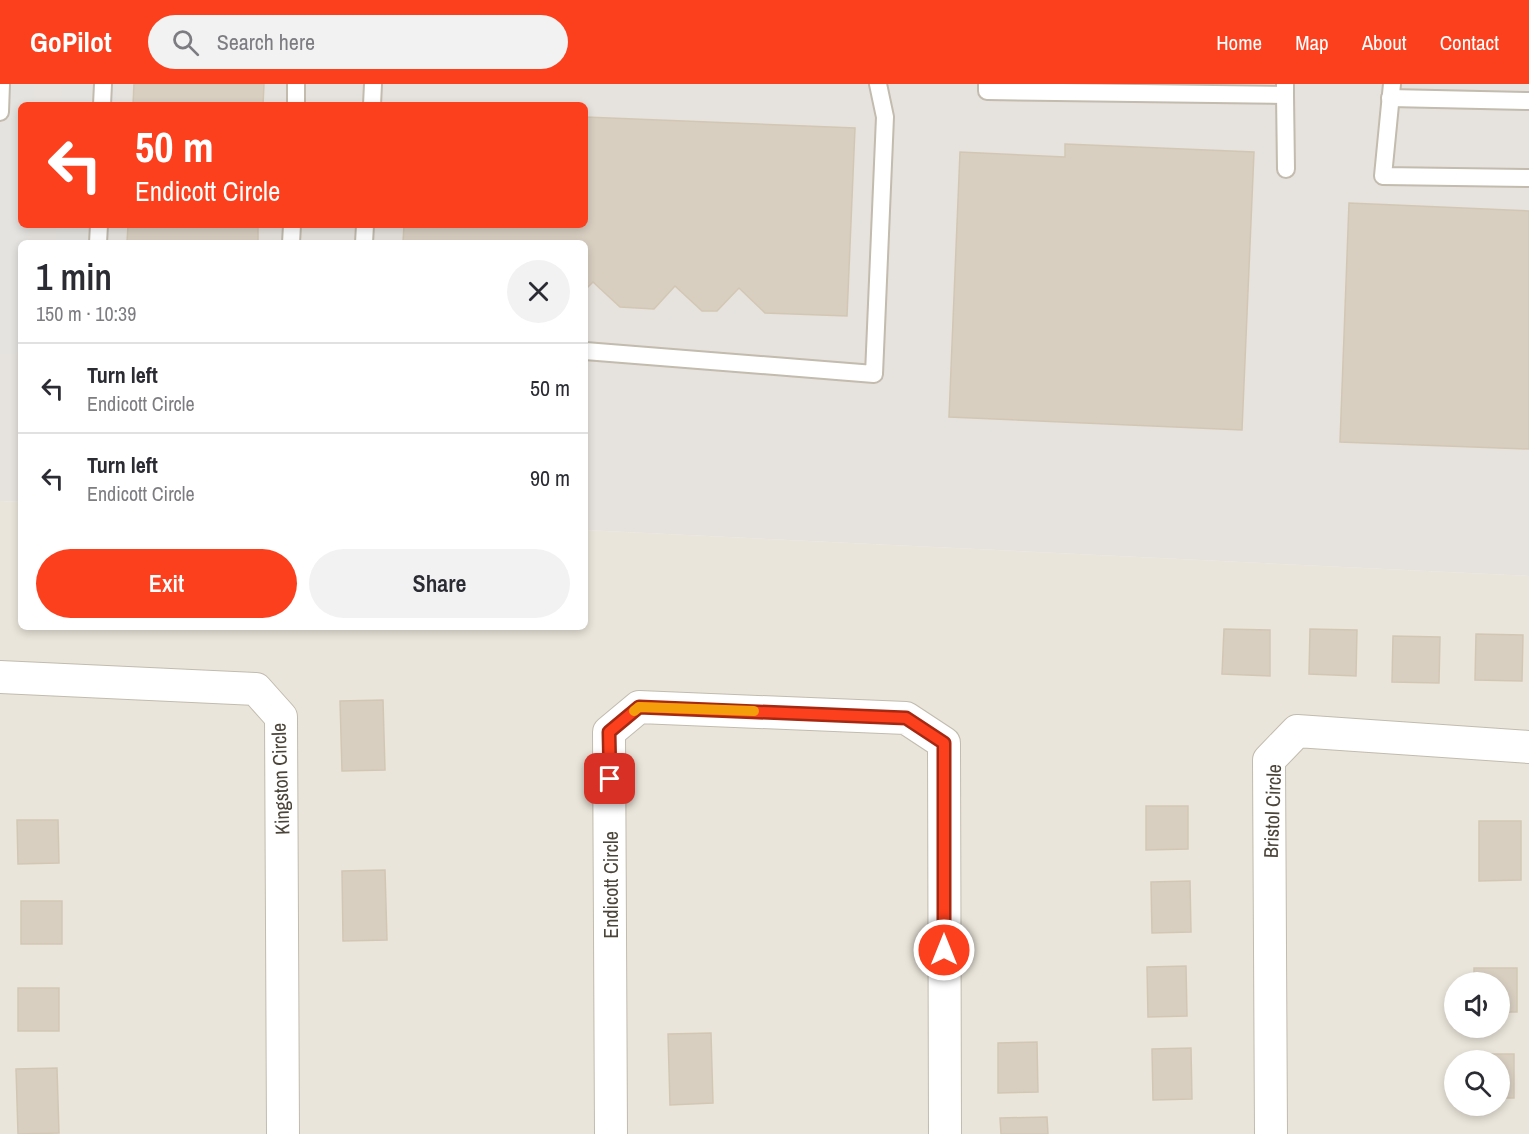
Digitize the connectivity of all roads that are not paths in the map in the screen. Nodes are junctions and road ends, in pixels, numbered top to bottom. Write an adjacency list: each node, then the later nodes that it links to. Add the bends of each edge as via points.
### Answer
1 (1, 84): 13 (lane)
2 (103, 84): 10 (lane)
3 (296, 84): 11 (lane)
4 (373, 84): 12 (lane)
5 (878, 84): 16 (lane, via 885,117 874,374)
6 (987, 84): 7 (lane, via 987,91)
7 (1285, 90): 14 (lane)
8 (1391, 91): 9 (lane); 15 (lane, via 1383,176)
9 (1529, 101)
10 (102, 102)
11 (296, 102)
12 (372, 102)
13 (0, 112)
14 (1286, 169)
15 (1529, 178)
16 (588, 351)
17 (0, 678): 19 (street, Kingston Circle, via 256,689 281,717)
18 (1529, 747): 22 (street, Bristol Circle, via 1297,731 1269,760)
19 (284, 1134)
20 (611, 1134): 21 (street, Endicott Circle, via 609,732 639,707 906,718 944,743)
21 (945, 1134)
22 (1270, 1134)

